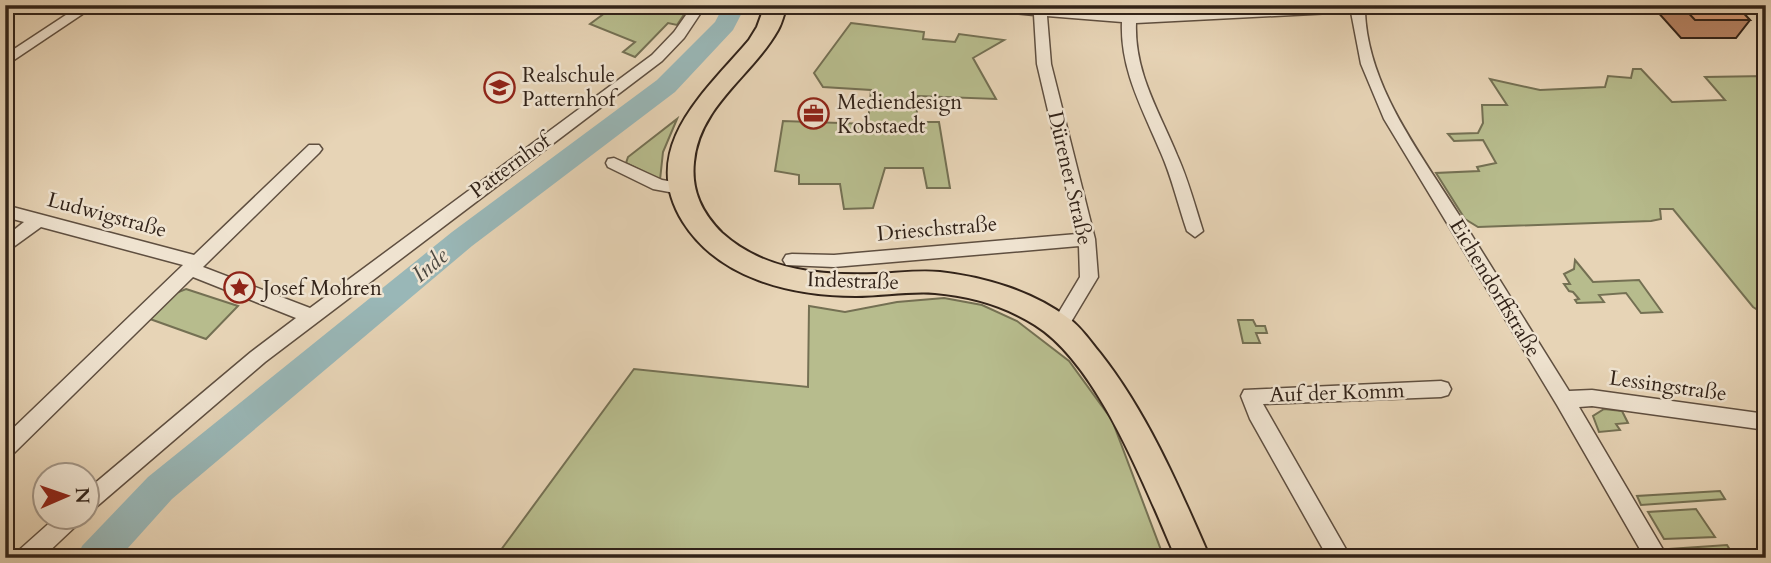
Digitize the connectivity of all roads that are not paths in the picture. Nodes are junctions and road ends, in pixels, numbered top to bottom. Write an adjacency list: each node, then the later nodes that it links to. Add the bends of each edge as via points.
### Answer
1 (90, 5): 9 (street)
2 (700, 5): 20 (street, Patternhof, via 679,35 638,73)
3 (776, 5): 12 (main road, via 767,29 690,129)
4 (970, 5): 7 (street)
5 (1419, 5): 6 (street)
6 (1358, 7): 8 (street); 23 (street, Eichendorffstraße, via 1372,80 1392,119)
7 (1040, 9): 8 (street); 16 (street, Dürener Straße, via 1044,64)
8 (1129, 19): 15 (street, via 1132,61)
9 (5, 61)
10 (314, 149): 19 (street)
11 (614, 163): 12 (street, via 659,185)
12 (680, 188): 21 (main road, Indestraße, via 690,213 714,242 767,273 814,283 955,285 986,291)
13 (5, 211): 14 (street, Ludwigstraße)
14 (38, 220): 17 (street); 19 (street, Ludwigstraße)
15 (1195, 231)
16 (1087, 239): 18 (street, Drieschstraße, via 834,261); 21 (street, Dürener Straße, via 1089,277)
17 (5, 247)
18 (792, 260)
19 (193, 266): 20 (street); 25 (street)
20 (310, 316): 26 (street, Patternhof)
21 (1059, 327): 29 (main road, via 1125,411)
22 (1441, 389): 30 (street, Auf der Komm, via 1251,396)
23 (1563, 399): 24 (street, Lessingstraße, via 1592,398); 31 (street, Eichendorffstraße)
24 (1766, 422)
25 (5, 449)
26 (102, 489)
27 (53, 532): 28 (street)
28 (26, 558)
29 (1193, 558)
30 (1340, 558)
31 (1657, 558)

